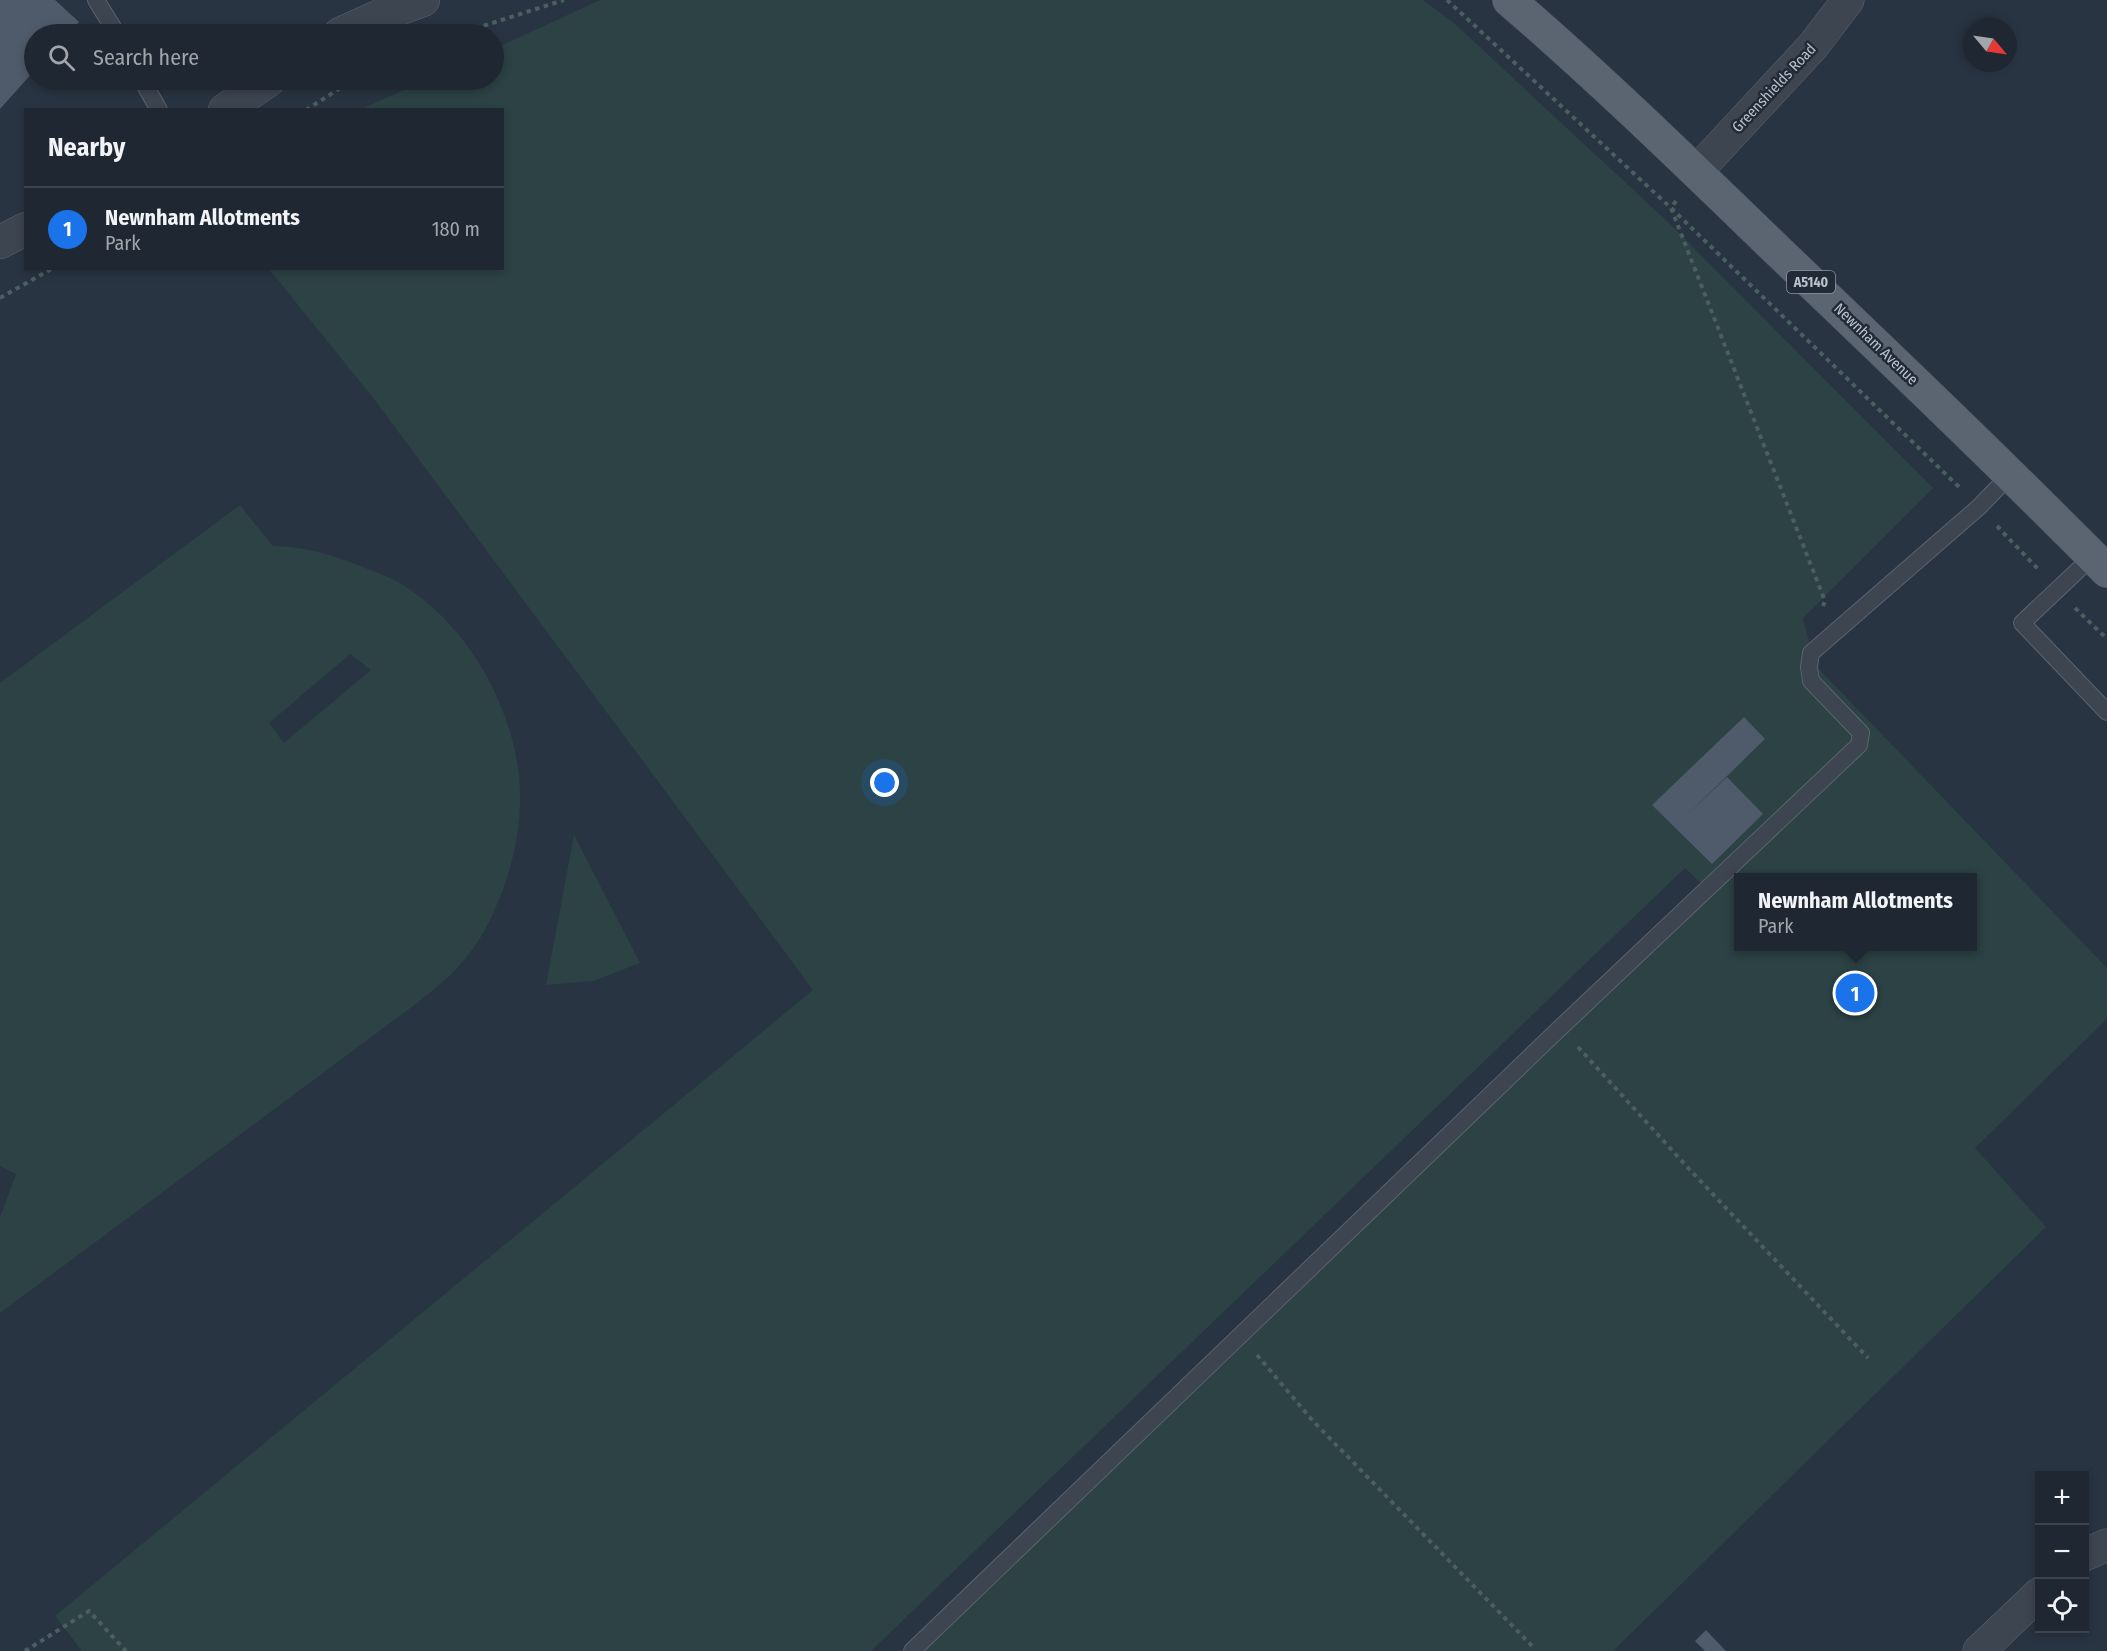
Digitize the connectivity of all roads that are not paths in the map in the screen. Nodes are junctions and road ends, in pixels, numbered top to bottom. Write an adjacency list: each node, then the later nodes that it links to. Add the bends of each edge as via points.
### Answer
1 (96, 0): 5 (lane)
2 (423, 0): 6 (street)
3 (1509, 0): 11 (main road, Newnham Avenue / A5140)
4 (1848, 0): 11 (street, Greenshields Road, via 1813,46)
5 (111, 24)
6 (362, 24)
7 (148, 90): 9 (lane)
8 (254, 90): 10 (street)
9 (158, 108)
10 (228, 108)
11 (1696, 172): 14 (main road, Newnham Avenue / A5140)
12 (24, 231): 13 (street)
13 (0, 242)
14 (2011, 474): 15 (main road, Newnham Avenue / A5140); 20 (lane, via 1979,507 1811,653 1811,681 1861,733 1859,745)
15 (2100, 564): 16 (lane, via 2022,623)
16 (2107, 712)
17 (2107, 1545): 18 (street)
18 (2089, 1553)
19 (2035, 1598): 21 (street)
20 (912, 1651)
21 (1979, 1651)

